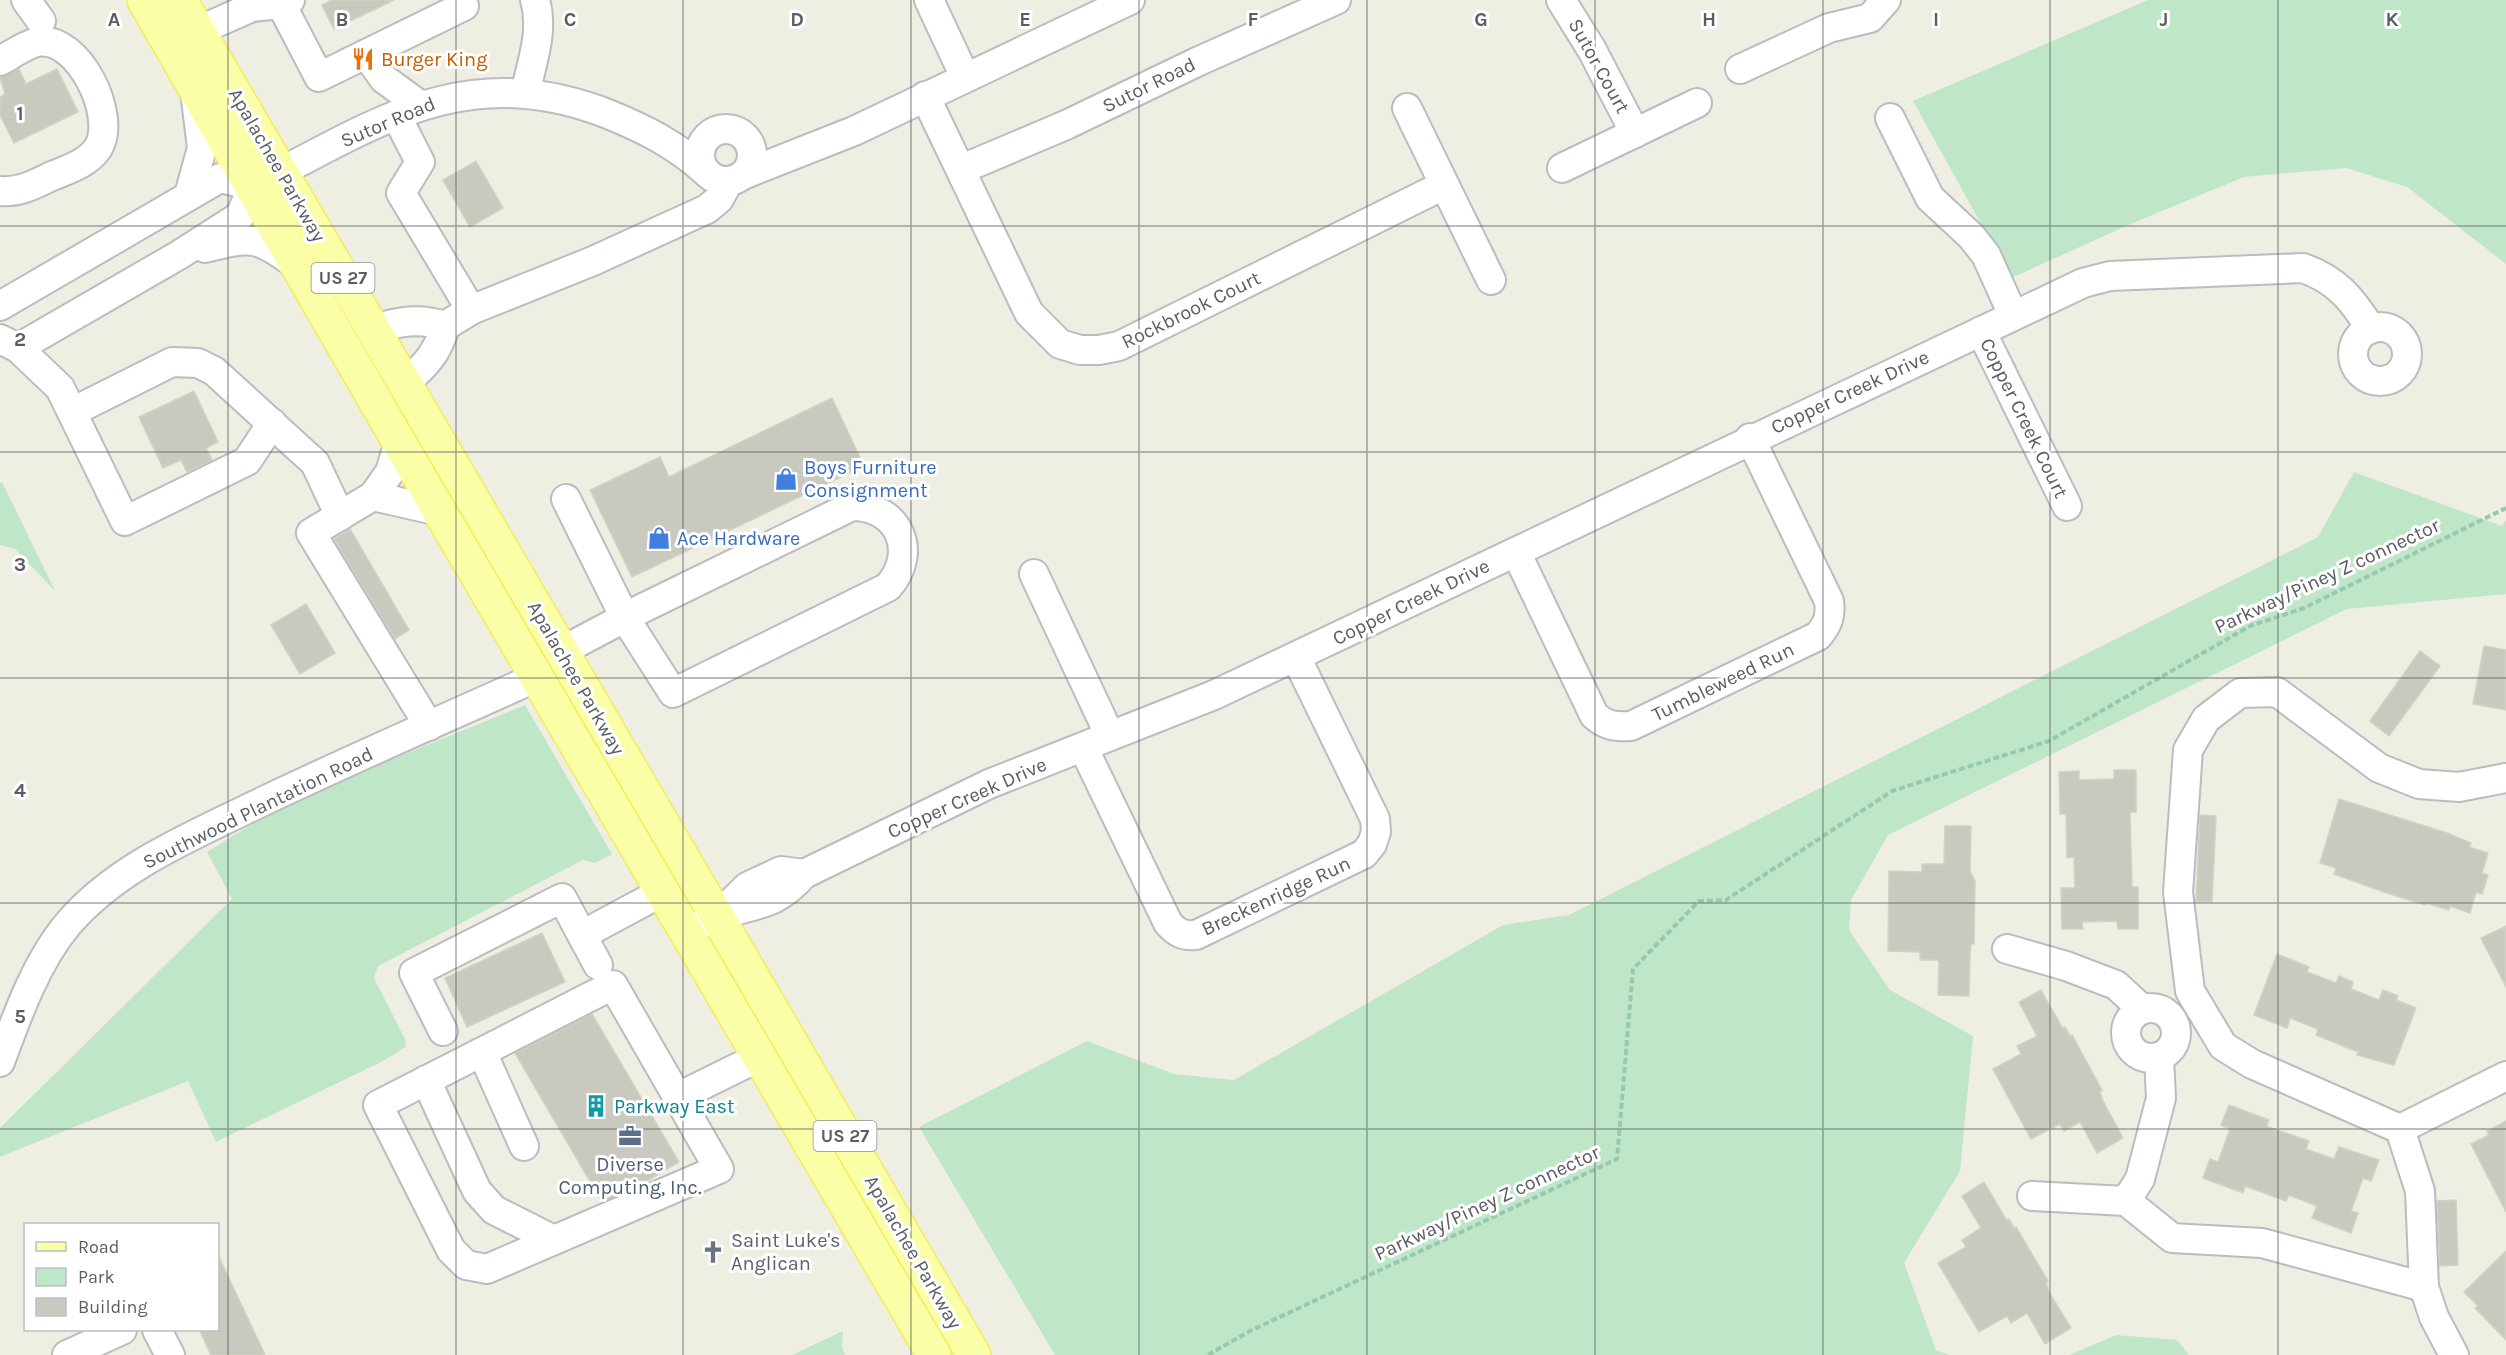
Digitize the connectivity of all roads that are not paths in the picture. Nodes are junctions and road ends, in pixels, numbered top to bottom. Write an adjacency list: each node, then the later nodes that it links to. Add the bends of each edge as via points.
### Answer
1 (144, 0): 18 (main road, Apalachee Parkway / US 27)
2 (180, 0): 11 (main road, Apalachee Parkway / US 27)
3 (461, 0): 13 (street, via 464,6)
4 (535, 0): 19 (street, via 538,32)
5 (929, 0): 16 (street)
6 (1130, 0): 16 (street)
7 (1336, 0): 31 (street, Sutor Road)
8 (1561, 0): 27 (street, Sutor Court, via 1593,50)
9 (1886, 0): 15 (street, via 1870,18 1829,28)
10 (285, 2): 11 (street, via 252,7); 13 (street, via 319,77)
11 (198, 31): 33 (main road, Apalachee Parkway / US 27)
12 (73, 54): 14 (street, via 59,44 37,42); 17 (street, via 57,54); 35 (street, via 104,112 105,128 99,146 87,160 23,189)
13 (366, 54): 23 (street)
14 (0, 61)
15 (1740, 69)
16 (965, 77): 20 (street)
17 (0, 82)
18 (194, 82): 33 (main road, Apalachee Parkway / US 27); 36 (street, via 202,148)
19 (525, 93): 23 (street, Sutor Road, via 465,95); 25 (street, Sutor Road, via 592,108)
20 (925, 96): 29 (street, via 854,131); 31 (street, Rockbrook Court)
21 (1697, 103): 27 (street, Sutor Court)
22 (1407, 108): 34 (street)
23 (409, 110): 33 (street, Sutor Road); 41 (street, via 420,162 401,193)
24 (1890, 118): 42 (street, via 1930,198 1986,255)
25 (636, 125): 26 (street, Sutor Road, via 676,133); 32 (street, Sutor Road)
26 (714, 132): 28 (street, Sutor Road, via 730,129); 32 (street, via 702,145 701,163)
27 (1635, 133): 30 (street, Sutor Court)
28 (747, 140): 29 (street); 32 (street, via 752,159)
29 (793, 154): 32 (street)
30 (1562, 168)
31 (962, 169): 34 (street, Rockbrook Court, via 1029,313 1060,344 1080,350 1119,346)
32 (727, 176): 41 (street, via 719,199 707,209)
33 (267, 179): 36 (street, via 220,178); 37 (street, via 240,216); 38 (main road, Apalachee Parkway / US 27); 44 (main road, Apalachee Parkway / US 27)
34 (1444, 185): 39 (street)
35 (0, 191)
36 (189, 195): 40 (street)
37 (179, 255): 38 (street, via 240,239 264,242); 47 (street)
38 (299, 267): 52 (main road, Apalachee Parkway / US 27)
39 (1491, 280)
40 (0, 306)
41 (471, 310): 43 (street)
42 (2013, 315): 45 (street, Copper Creek Drive, via 2070,287 2110,276 2296,268 2322,275 2338,285); 46 (street, Copper Creek Drive)
43 (445, 326): 44 (street, via 424,319); 48 (street, via 428,363)
44 (373, 329): 48 (main road, Apalachee Parkway / US 27)
45 (2371, 329)
46 (1981, 331): 51 (street, Copper Creek Drive); 55 (street, Copper Creek Court)
47 (9, 343): 49 (street, via 60,388)
48 (404, 384): 62 (main road, Apalachee Parkway / US 27)
49 (72, 412): 50 (street, via 184,360 214,371); 50 (street, via 125,522 247,461)
50 (272, 423): 57 (street, via 315,463)
51 (1750, 438): 58 (street, Copper Creek Drive); 58 (street, Tumbleweed Run, via 1828,601 1827,626 1818,636 1631,726 1604,724 1594,715)
52 (399, 442): 53 (street, via 390,472); 56 (main road, Apalachee Parkway / US 27)
53 (373, 496): 56 (street); 57 (street)
54 (566, 499): 60 (street)
55 (2067, 506)
56 (440, 511): 61 (main road, Apalachee Parkway / US 27)
57 (340, 516): 66 (street, via 311,533)
58 (1516, 552): 63 (street, Copper Creek Drive)
59 (1034, 574): 67 (street)
60 (625, 618): 60 (street, via 673,693 888,587 902,567 901,538 885,515 870,507 852,506); 62 (street)
61 (513, 637): 62 (main road, via 542,653); 64 (main road, Apalachee Parkway / US 27)
62 (560, 652): 65 (main road, Apalachee Parkway / US 27)
63 (1296, 657): 67 (street, Copper Creek Drive); 68 (street, Breckenridge Run, via 1375,819 1372,844 1364,854 1197,935 1185,936 1168,923)
64 (537, 677): 65 (main road, via 558,675); 66 (street, Southwood Plantation Road); 70 (main road, Apalachee Parkway / US 27)
65 (585, 693): 71 (main road, Apalachee Parkway / US 27)
66 (429, 726): 83 (street, Southwood Plantation Road, via 176,844 101,891 68,924 51,948)
67 (1110, 736): 68 (street, Copper Creek Drive)
68 (1083, 747): 71 (street, Copper Creek Drive, via 989,784 804,874 790,890 758,907)
69 (2506, 778): 76 (street, via 2459,787 2419,784 2379,768 2277,692 2240,693 2206,719 2188,750 2178,892 2190,991)
70 (662, 892): 72 (main road, Apalachee Parkway / US 27); 73 (street)
71 (717, 917): 72 (street, Copper Creek Drive); 98 (main road, Apalachee Parkway / US 27)
72 (686, 932): 81 (main road, Apalachee Parkway / US 27)
73 (582, 935): 75 (street); 79 (street, via 562,898 414,973)
74 (2007, 949): 77 (street, via 2116,986)
75 (598, 964)
76 (2200, 1005): 78 (street); 87 (street, via 2223,1046 2252,1064)
77 (2142, 1009): 78 (street, via 2164,1011); 82 (street, via 2128,1020 2128,1046 2142,1057)
78 (2174, 1023): 82 (street, via 2172,1047)
79 (443, 1031)
80 (482, 1052): 85 (street); 86 (street, via 613,985); 88 (street)
81 (759, 1057): 86 (street); 97 (main road, Apalachee Parkway / US 27)
82 (2159, 1057): 90 (street, via 2161,1098 2140,1179)
83 (0, 1062)
84 (2506, 1076): 87 (street)
85 (426, 1080): 91 (street, via 477,1191 494,1210); 91 (street, via 378,1105 451,1251 466,1265 487,1269)
86 (678, 1097): 91 (street, via 719,1169)
87 (2400, 1129): 92 (street, via 2421,1191)
88 (524, 1146)
89 (2032, 1196): 90 (street)
90 (2126, 1201): 92 (street, via 2172,1238 2262,1243)
91 (554, 1240)
92 (2424, 1287): 99 (street)
93 (118, 1331): 95 (street)
94 (158, 1331): 96 (street)
95 (68, 1355)
96 (170, 1355)
97 (934, 1355)
98 (974, 1355)
99 (2454, 1355)

